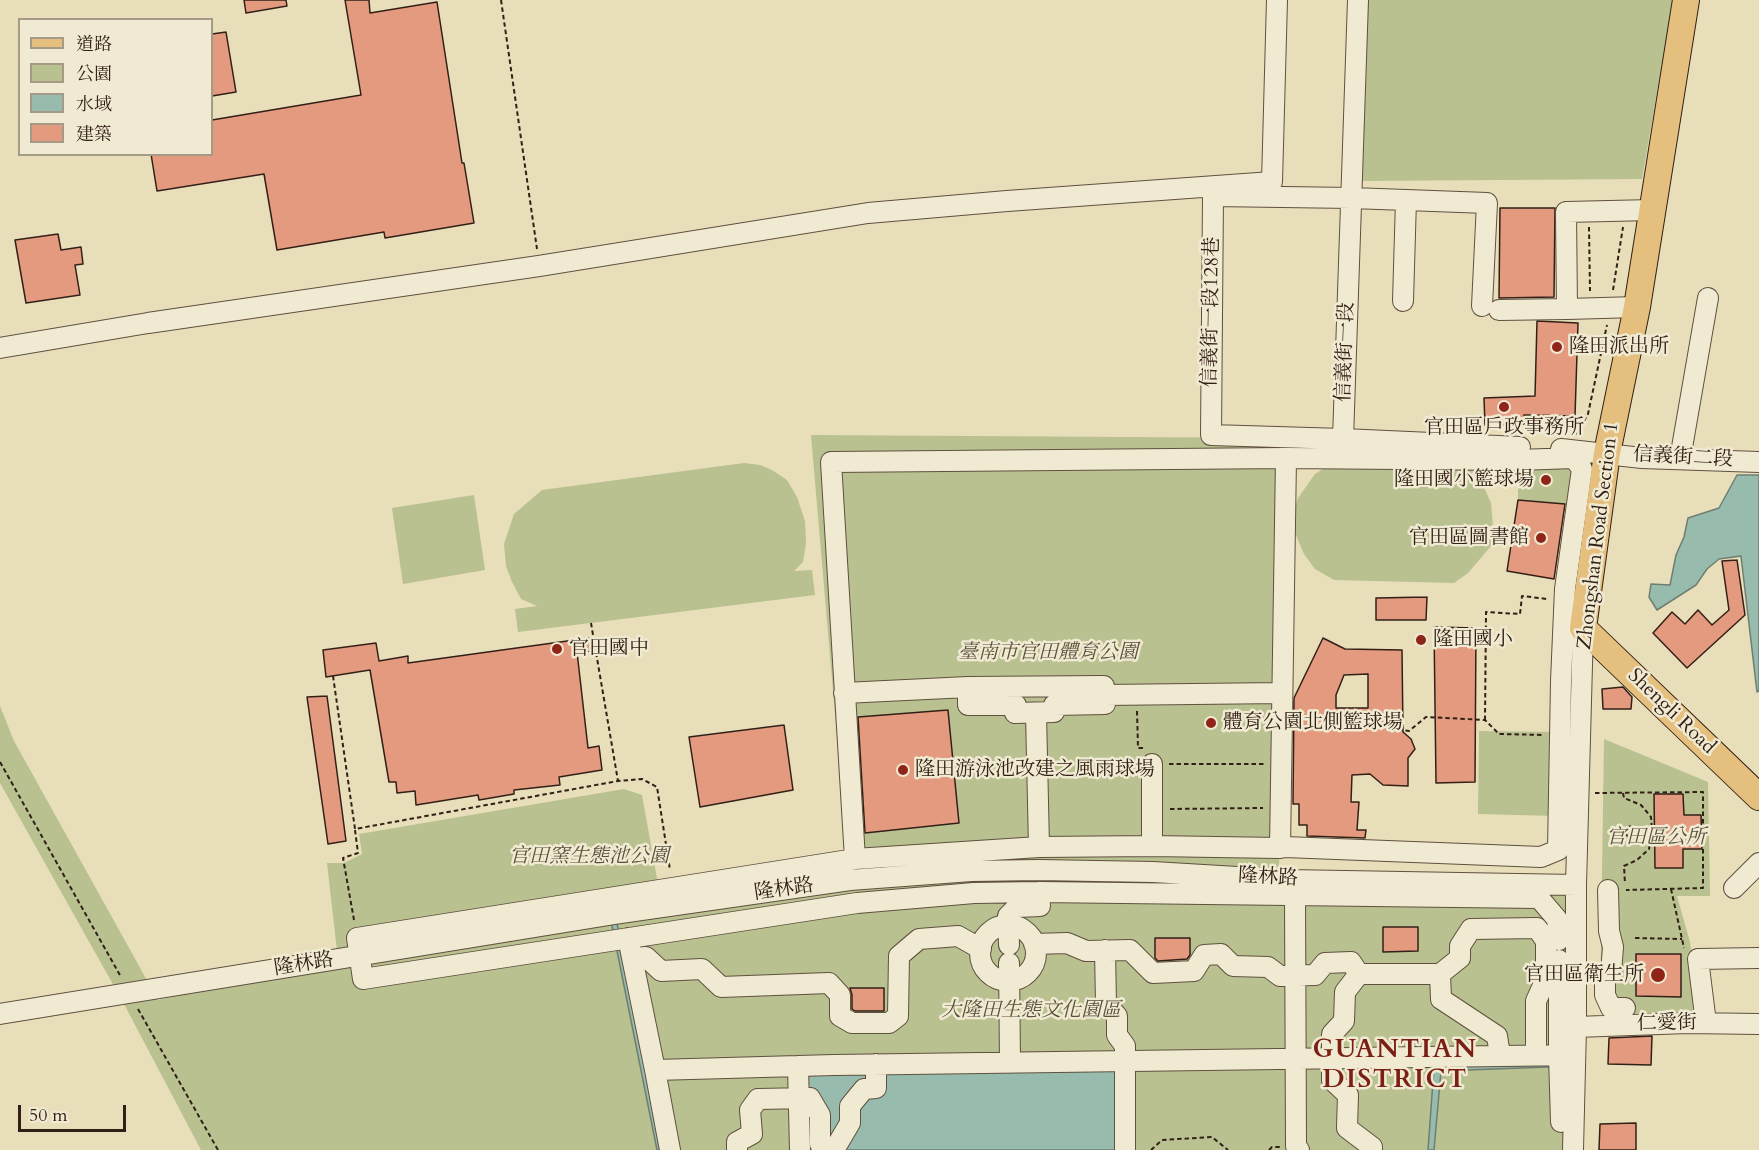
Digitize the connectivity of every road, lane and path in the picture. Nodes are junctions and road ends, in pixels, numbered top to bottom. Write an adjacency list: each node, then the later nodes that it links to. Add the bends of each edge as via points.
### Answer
1 (501, 0): 9 (path)
2 (1277, 0): 9 (street, via 1272,182 868,213)
3 (1359, 0): 5 (street, 信義街一段)
4 (1686, 0): 7 (main road, Zhongshan Road Section 1)
5 (1352, 198): 6 (street); 16 (street, 信義街一段); 16 (street, 信義街一段128巷, via 1213,196 1211,435)
6 (1406, 200): 11 (street); 13 (street, via 1487,203 1491,308)
7 (1653, 210): 8 (street); 12 (main road, Zhongshan Road Section 1)
8 (1589, 211): 13 (street, via 1566,212); 14 (path)
9 (540, 266): 15 (street)
10 (1708, 298): 19 (street)
11 (1403, 301)
12 (1637, 307): 14 (street); 17 (main road, Zhongshan Road Section 1)
13 (1567, 309): 14 (street)
14 (1591, 309)
15 (0, 348)
16 (1342, 439): 17 (street)
17 (1607, 453): 19 (street, 信義街二段); 23 (main road, Zhongshan Road Section 1)
18 (1286, 458): 21 (street, via 1574,458 1582,470); 26 (street, via 831,462); 27 (street)
19 (1680, 459): 20 (street, 信義街二段)
20 (1759, 462)
21 (1565, 601): 31 (path, via 1522,596 1520,614 1486,612); 33 (street)
22 (591, 623): 37 (path)
23 (1583, 628): 38 (street, Zhongshan Road Section 1); 40 (main road, Shengli Road)
24 (333, 676): 43 (path)
25 (968, 687): 26 (street); 29 (street, via 1104,686); 30 (street, via 968,705 1016,705 1016,713)
26 (844, 693): 47 (street)
27 (1282, 693): 28 (street); 36 (street)
28 (1137, 694): 29 (street); 35 (path, via 1138,748 1152,749)
29 (1104, 695): 30 (street, via 1105,704 1054,705 1054,712)
30 (1036, 713): 45 (street)
31 (1485, 720): 32 (path, via 1426,717 1408,731); 33 (path, via 1500,734)
32 (1346, 722)
33 (1561, 735): 46 (street, via 1558,850 1541,857)
34 (0, 762): 69 (path)
35 (1152, 764): 36 (path); 42 (street)
36 (1280, 764): 41 (street)
37 (618, 781): 43 (path); 50 (path, via 642,779 657,787)
38 (1578, 793): 39 (path); 49 (street, Zhongshan Road Section 1)
39 (1623, 793): 39 (path, via 1624,798 1641,805 1651,818 1652,831 1648,849 1624,866 1625,890 1703,888 1703,792)
40 (1759, 797)
41 (1279, 808): 42 (path); 46 (street)
42 (1152, 809): 44 (street)
43 (355, 830): 60 (path, via 358,853 344,858)
44 (1152, 846): 45 (street); 46 (street)
45 (1039, 847): 47 (street)
46 (1280, 848)
47 (855, 859): 50 (street)
48 (1759, 863): 51 (street)
49 (1576, 885): 60 (street, 隆林路, via 1287,880 1153,872 971,871 850,880); 74 (street, Zhongshan Road Section 1)
50 (673, 888): 60 (street)
51 (1734, 888)
52 (1608, 890): 70 (street, via 1613,947 1611,973 1605,976 1605,995 1611,1008)
53 (1039, 892): 54 (street); 55 (street, via 857,903); 63 (street, via 1040,906 1017,907 1008,916)
54 (1295, 895): 58 (street, via 1539,898 1557,919); 68 (street)
55 (628, 938): 60 (street, via 363,979); 64 (street)
56 (1635, 938): 57 (path)
57 (1682, 939)
58 (1552, 941): 67 (street, via 1537,928 1471,929 1460,946 1460,958); 76 (street, via 1546,979 1536,1001); 77 (street)
59 (1034, 945): 62 (street, via 1067,943 1086,951); 63 (street, via 1031,937 1015,926); 63 (street, via 1034,963 1023,977)
60 (358, 947): 69 (street, 隆林路)
61 (981, 948): 63 (street, via 989,933 997,928); 63 (street, via 984,966 997,978); 64 (street, via 958,936 919,939 899,956 898,1016 889,1023 852,1023 840,1016 840,995 829,983 721,987 702,969 661,971 646,957)
62 (1105, 950): 68 (street, via 1130,950 1153,973 1194,971 1204,955 1221,954 1233,966 1268,967 1280,976); 80 (street, via 1106,1004 1117,1016 1117,1035 1125,1046)
63 (1009, 954): 81 (street)
64 (633, 958): 84 (street)
65 (1759, 958): 72 (street, via 1698,959)
66 (1359, 974): 67 (street); 68 (street, via 1351,962 1325,963 1315,975); 79 (street, via 1346,992 1344,1021 1332,1034)
67 (1440, 974): 75 (street, via 1441,999 1497,1036)
68 (1294, 976): 78 (street)
69 (130, 994): 71 (street, 隆林路); 86 (path)
70 (1625, 1008)
71 (0, 1014)
72 (1706, 1023): 73 (street, 仁愛街); 74 (street, 仁愛街)
73 (1759, 1024)
74 (1576, 1027): 77 (street, Zhongshan Road Section 1)
75 (1500, 1055): 76 (street); 79 (street)
76 (1536, 1055): 77 (street)
77 (1567, 1055): 96 (street); 97 (street, Zhongshan Road Section 1)
78 (1295, 1058): 79 (street); 80 (street); 94 (street)
79 (1332, 1058): 95 (street, via 1332,1080 1348,1095 1347,1128)
80 (1125, 1061): 81 (street); 91 (street)
81 (1010, 1062): 82 (street)
82 (876, 1064): 83 (street); 90 (street, via 876,1088 864,1089 850,1106 850,1123)
83 (798, 1066): 84 (street); 85 (street)
84 (655, 1070): 87 (street)
85 (799, 1098): 88 (street, via 758,1099 750,1110 752,1134 737,1142); 89 (street); 90 (street, via 810,1098 820,1115 820,1144)
86 (218, 1150)
87 (670, 1150)
88 (737, 1150)
89 (800, 1150)
90 (832, 1150)
91 (1125, 1150)
92 (1151, 1150): 93 (path, via 1162,1140 1212,1137)
93 (1228, 1150)
94 (1299, 1150)
95 (1372, 1150)
96 (1562, 1150)
97 (1573, 1150)

